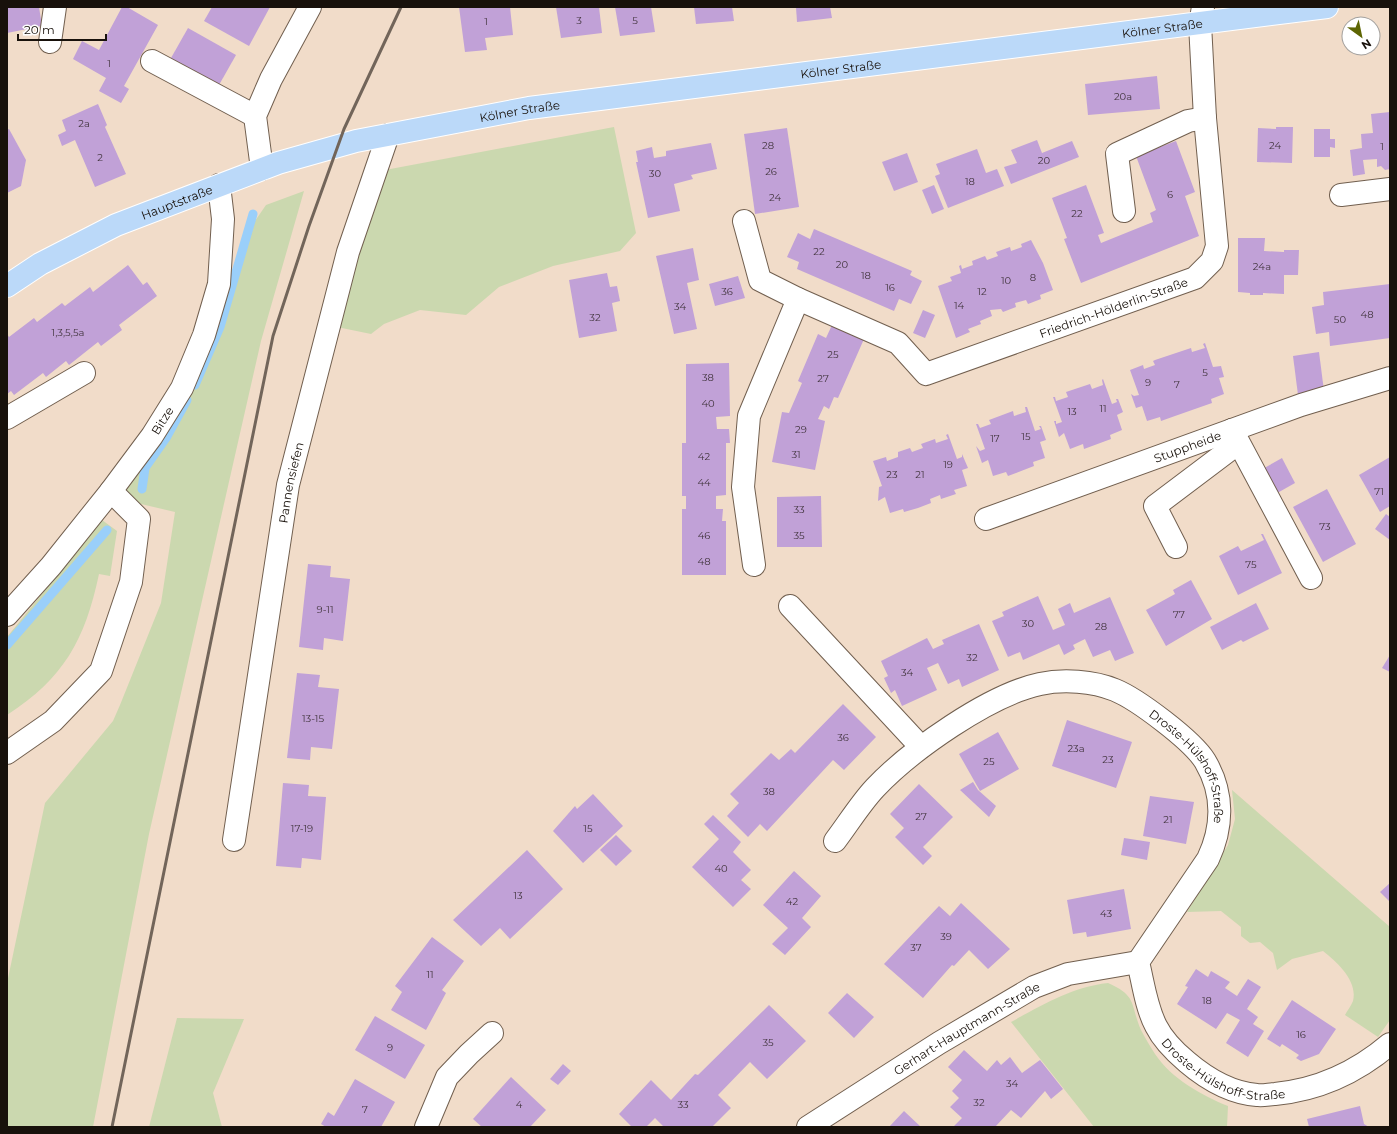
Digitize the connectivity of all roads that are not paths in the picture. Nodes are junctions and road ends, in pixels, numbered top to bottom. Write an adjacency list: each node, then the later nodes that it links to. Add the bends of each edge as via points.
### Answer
1 (55, 7): 5 (street)
2 (310, 7): 7 (street, via 271,79)
3 (1327, 7): 4 (main road, Kölner Straße)
4 (1201, 15): 8 (street, Friedrich-Hölderlin-Straße); 9 (main road, Kölner Straße, via 529,108)
5 (50, 42)
6 (152, 61): 7 (street)
7 (255, 116): 11 (street)
8 (1205, 118): 15 (street, via 1188,121 1117,154); 18 (street, Friedrich-Hölderlin-Straße, via 1217,246 1212,261 1195,278 926,374 898,343)
9 (388, 135): 10 (main road, Kölner Straße); 32 (street, Pannensiefen, via 348,252 288,485)
10 (356, 141): 11 (main road, Hauptstraße)
11 (262, 168): 12 (main road, Hauptstraße)
12 (219, 185): 17 (main road, Hauptstraße, via 116,225 40,264); 23 (street, Bitze, via 223,219 219,284 204,335 182,388 152,436)
13 (1390, 189): 14 (street)
14 (1341, 195)
15 (1124, 210)
16 (744, 221): 18 (street, Friedrich-Hölderlin-Straße, via 760,280)
17 (7, 286)
18 (798, 299): 26 (street, via 748,416 743,487)
19 (84, 373): 21 (street)
20 (1390, 378): 22 (street, Stuppheide, via 1301,404)
21 (7, 418)
22 (1232, 430): 24 (street, Stuppheide); 25 (street, via 1228,451 1155,506); 27 (street)
23 (111, 491): 29 (street, Bitze, via 51,566); 31 (street, via 139,519 132,582 101,671 53,720)
24 (986, 519)
25 (1176, 547)
26 (754, 565)
27 (1311, 578)
28 (790, 606): 30 (street)
29 (7, 615)
30 (921, 747): 33 (street, Droste-Hülshoff-Straße, via 875,788); 34 (street, Droste-Hülshoff-Straße, via 1016,690 1064,681 1115,690 1155,715 1181,737 1204,760 1214,781 1219,801 1220,823 1216,842 1208,859)
31 (7, 753)
32 (234, 840)
33 (835, 841)
34 (1138, 962): 36 (street, Droste-Hülshoff-Straße, via 1146,998 1156,1026 1172,1049 1195,1069 1226,1087 1258,1096 1295,1092 1335,1080 1373,1058); 38 (street, Gerhart-Hauptmann-Straße, via 1068,974 1034,987 939,1043)
35 (492, 1033): 37 (street, via 447,1077)
36 (1390, 1044)
37 (426, 1127)
38 (808, 1127)

